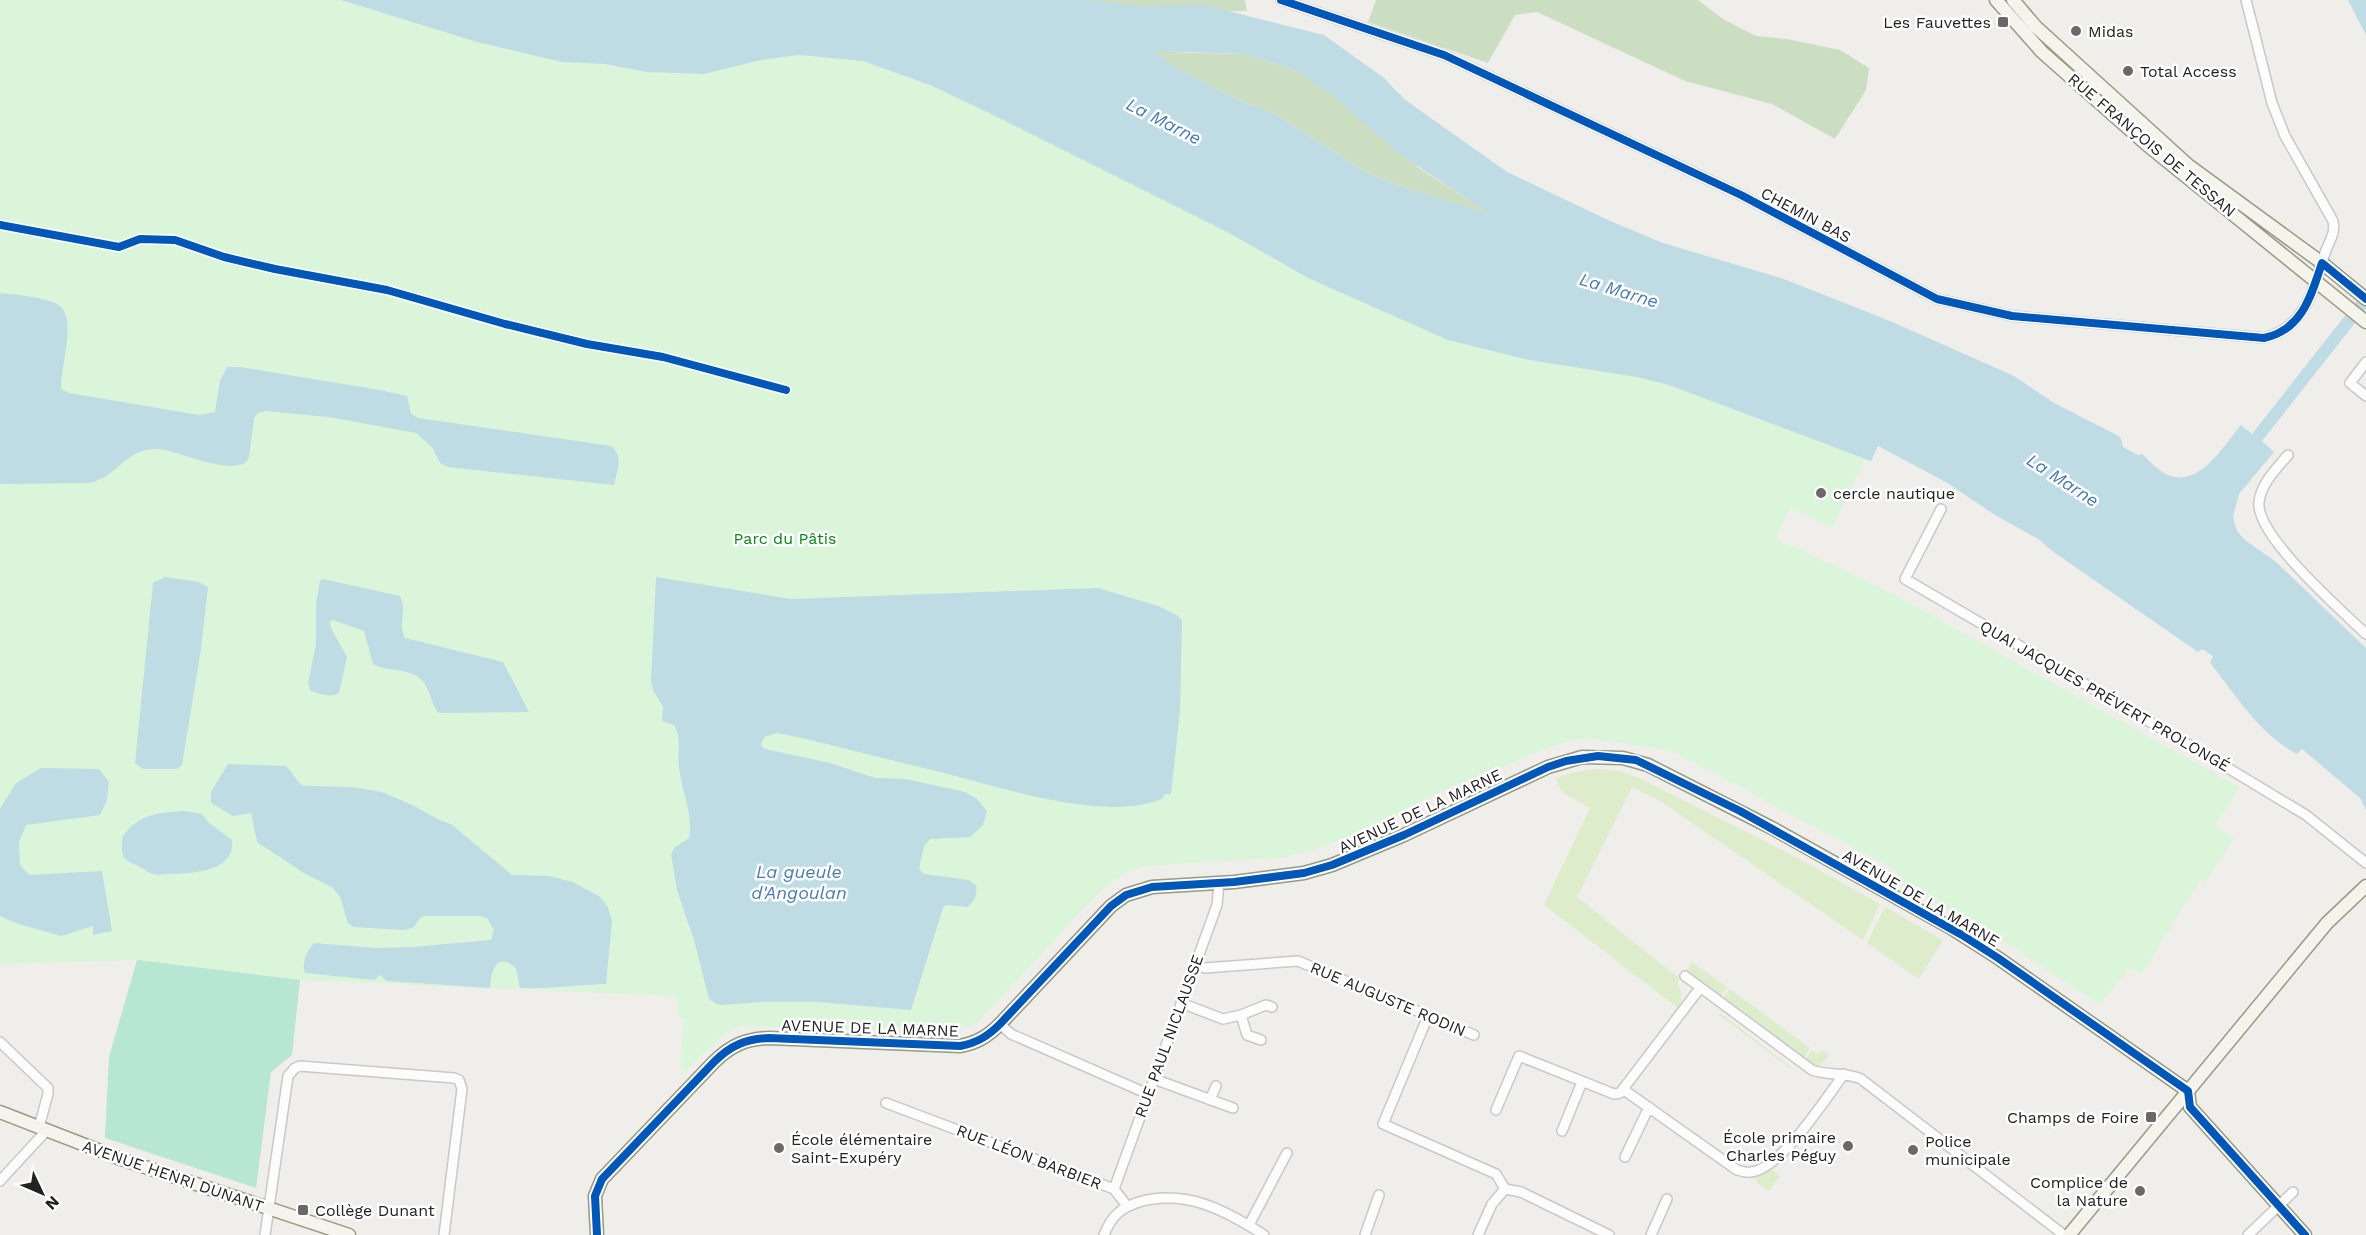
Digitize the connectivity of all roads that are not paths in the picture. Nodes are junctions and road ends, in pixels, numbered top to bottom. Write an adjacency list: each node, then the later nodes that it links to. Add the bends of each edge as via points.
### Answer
1 (1281, 0): 6 (street, CHEMIN BAS, via 1444,55 1741,195 1936,299 2012,316 2264,338 2278,335 2300,316)
2 (1996, 0): 6 (street, RUE FRANÇOIS DE TESSAN, via 2042,52 2137,136)
3 (2013, 0): 5 (street, RUE FRANÇOIS DE TESSAN, via 2036,27 2188,165)
4 (2246, 0): 5 (street, CHEMIN BAS, via 2272,103 2285,136 2334,221 2335,231)
5 (2322, 263): 6 (street, CHEMIN BAS); 7 (street, RUE FRANÇOIS DE TESSAN)
6 (2316, 282): 8 (street, RUE FRANÇOIS DE TESSAN)
7 (2366, 299)
8 (2366, 322)
9 (2366, 362): 10 (street, via 2350,383)
10 (2366, 396)
11 (2288, 455): 13 (street, via 2265,482 2259,502 2261,518 2294,564)
12 (1941, 509): 14 (street, QUAI JACQUES PRÉVERT PROLONGÉ, via 1905,579 2306,815)
13 (2366, 634)
14 (2366, 863)
15 (1219, 883): 17 (street, RUE PAUL NICLAUSSE, via 1217,904); 24 (street, AVENUE DE LA MARNE, via 1152,887 1126,895 1111,906); 33 (street, AVENUE DE LA MARNE, via 1332,866 1548,767 1582,758 1623,758 1648,765 1772,828 1951,928)
16 (2366, 886): 33 (street, via 2327,923)
17 (1195, 965): 20 (street, RUE PAUL NICLAUSSE); 23 (street, RUE AUGUSTE RODIN, via 1205,968 1298,961)
18 (1685, 976): 19 (street)
19 (1700, 988): 28 (street, via 1812,1070); 32 (street)
20 (1181, 1003): 22 (street, via 1223,1019); 29 (street, RUE PAUL NICLAUSSE)
21 (1272, 1007): 22 (street, via 1266,1005)
22 (1241, 1014): 26 (street, via 1247,1035)
23 (1428, 1016): 25 (street, RUE AUGUSTE RODIN); 47 (street, via 1383,1124 1496,1173)
24 (1000, 1024): 34 (street, via 1011,1034); 58 (street, AVENUE DE LA MARNE, via 979,1041 960,1046 769,1038 731,1047 602,1179 595,1196)
25 (1474, 1035)
26 (1261, 1040)
27 (0, 1042): 41 (street, via 48,1088)
28 (1844, 1074): 37 (street, via 1785,1152 1751,1173 1737,1170); 65 (street, via 1861,1079)
29 (1154, 1079): 34 (street, RUE PAUL NICLAUSSE); 35 (street)
30 (1582, 1082): 32 (street, via 1614,1094); 39 (street, via 1519,1056); 42 (street)
31 (1216, 1086): 35 (street)
32 (1624, 1090): 37 (street)
33 (2188, 1091): 51 (street, via 2190,1107); 66 (street)
34 (1148, 1094): 46 (street, RUE PAUL NICLAUSSE)
35 (1210, 1100): 38 (street)
36 (886, 1103): 46 (street, RUE LÉON BARBIER)
37 (1649, 1107): 44 (street)
38 (1233, 1108)
39 (1496, 1110)
40 (0, 1112): 41 (street, AVENUE HENRI DUNANT)
41 (42, 1129): 45 (street); 53 (street, AVENUE HENRI DUNANT)
42 (1562, 1131)
43 (1287, 1153): 54 (street)
44 (1625, 1157)
45 (0, 1181)
46 (1114, 1188): 52 (street, RUE LÉON BARBIER)
47 (1505, 1189): 62 (street, via 1492,1204); 63 (street, via 1521,1192)
48 (2291, 1194): 51 (street)
49 (1379, 1195): 61 (street)
50 (1667, 1199): 64 (street)
51 (2279, 1205): 67 (street); 68 (street)
52 (1127, 1206): 54 (street, via 1162,1197 1189,1199); 59 (street, via 1109,1221)
53 (269, 1209): 55 (street); 56 (street, AVENUE HENRI DUNANT); 57 (street, via 288,1076 295,1068 454,1078 462,1089)
54 (1249, 1225): 60 (street)
55 (265, 1235)
56 (349, 1235)
57 (444, 1235)
58 (597, 1235)
59 (1104, 1235)
60 (1264, 1235)
61 (1365, 1235)
62 (1478, 1235)
63 (1609, 1235)
64 (1651, 1235)
65 (2064, 1235)
66 (2069, 1235)
67 (2248, 1235)
68 (2305, 1235)

